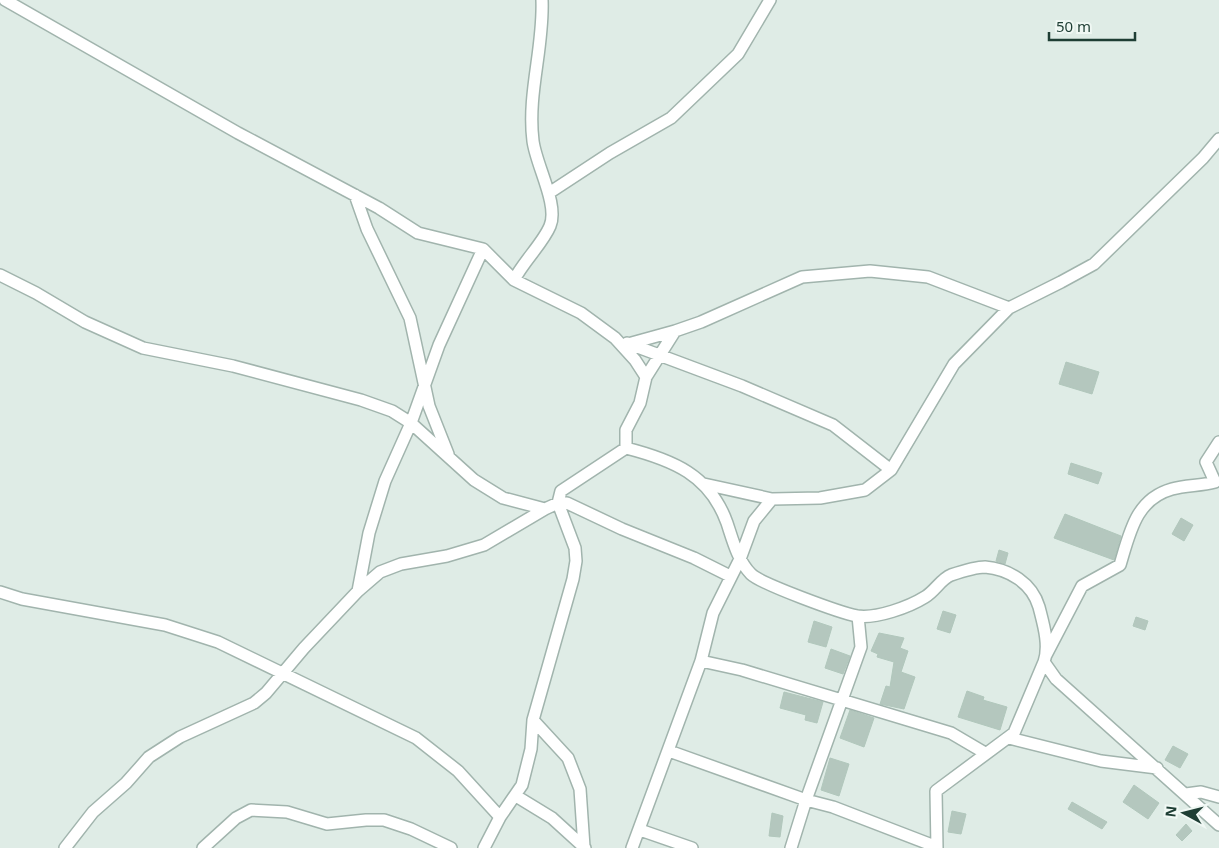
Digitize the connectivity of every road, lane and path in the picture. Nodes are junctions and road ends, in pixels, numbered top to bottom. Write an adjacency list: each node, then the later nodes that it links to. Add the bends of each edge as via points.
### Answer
1 (4, 0): 6 (street, via 238,133)
2 (542, 0): 5 (street, via 543,20 532,114 533,140 536,160)
3 (770, 0): 5 (street, via 738,54 671,118)
4 (1219, 139): 10 (street, via 1094,264)
5 (550, 193): 9 (street, via 550,226)
6 (355, 195): 7 (street, via 418,233); 16 (street, via 367,229 410,318)
7 (483, 249): 9 (street); 16 (street)
8 (0, 275): 17 (street, via 85,322 144,348 233,366 361,400 392,411)
9 (514, 280): 12 (street, via 581,313)
10 (1009, 308): 11 (street, via 928,277 870,271 802,277); 21 (street, via 954,364)
11 (675, 331): 13 (street); 14 (street)
12 (615, 338): 13 (street); 15 (street)
13 (628, 344): 14 (street)
14 (661, 356): 15 (street); 21 (street, via 833,425)
15 (646, 377): 19 (street, via 640,403 626,430)
16 (423, 386): 17 (street); 20 (street)
17 (411, 424): 20 (street); 28 (street, via 378,503)
18 (1219, 442): 31 (street, via 1206,462 1215,482 1174,489 1145,504 1134,518 1120,564 1082,586)
19 (626, 448): 22 (street, via 650,454 697,477); 24 (street, via 561,491)
20 (450, 458): 25 (street, via 474,480 503,498)
21 (891, 470): 23 (street, via 865,490 820,498)
22 (704, 484): 23 (street); 26 (street, via 723,510)
23 (772, 499): 26 (street, via 754,521)
24 (558, 503): 25 (street); 27 (street, via 567,502); 35 (street, via 576,561 557,641)
25 (545, 509): 28 (street, via 484,545 380,572)
26 (740, 559): 27 (street); 30 (street, via 752,576 818,604)
27 (730, 576): 32 (street, via 713,613)
28 (358, 591): 33 (street)
29 (0, 592): 33 (street, via 22,599 165,625 218,642)
30 (858, 616): 31 (street, via 895,611 926,597 950,576 984,567 1019,577 1036,596 1044,626); 34 (street, via 861,647)
31 (1045, 659): 36 (street, via 1020,724); 39 (street, via 1056,679)
32 (701, 661): 34 (street); 37 (street)
33 (284, 672): 44 (street, via 416,738 458,770); 49 (street, via 254,703 180,737 149,757 93,812)
34 (840, 700): 38 (street, via 952,733); 43 (street)
35 (533, 720): 41 (street, via 531,750); 47 (street, via 568,758 580,789)
36 (1009, 738): 38 (street); 39 (street, via 1101,761)
37 (669, 751): 43 (street); 46 (street)
38 (986, 753): 48 (street, via 936,792)
39 (1157, 768): 40 (street)
40 (1186, 794): 42 (street, via 1201,792); 45 (street)
41 (516, 796): 44 (street); 47 (street, via 552,818)
42 (1219, 797)
43 (806, 800): 48 (street, via 833,807); 55 (street)
44 (500, 817): 52 (street)
45 (1219, 825)
46 (640, 830): 53 (street); 54 (street)
47 (584, 847)
48 (937, 847)
49 (65, 848)
50 (203, 848): 51 (street, via 236,818 251,810 286,812 327,824 384,820)
51 (451, 848)
52 (484, 848)
53 (632, 848)
54 (692, 848)
55 (791, 848)

